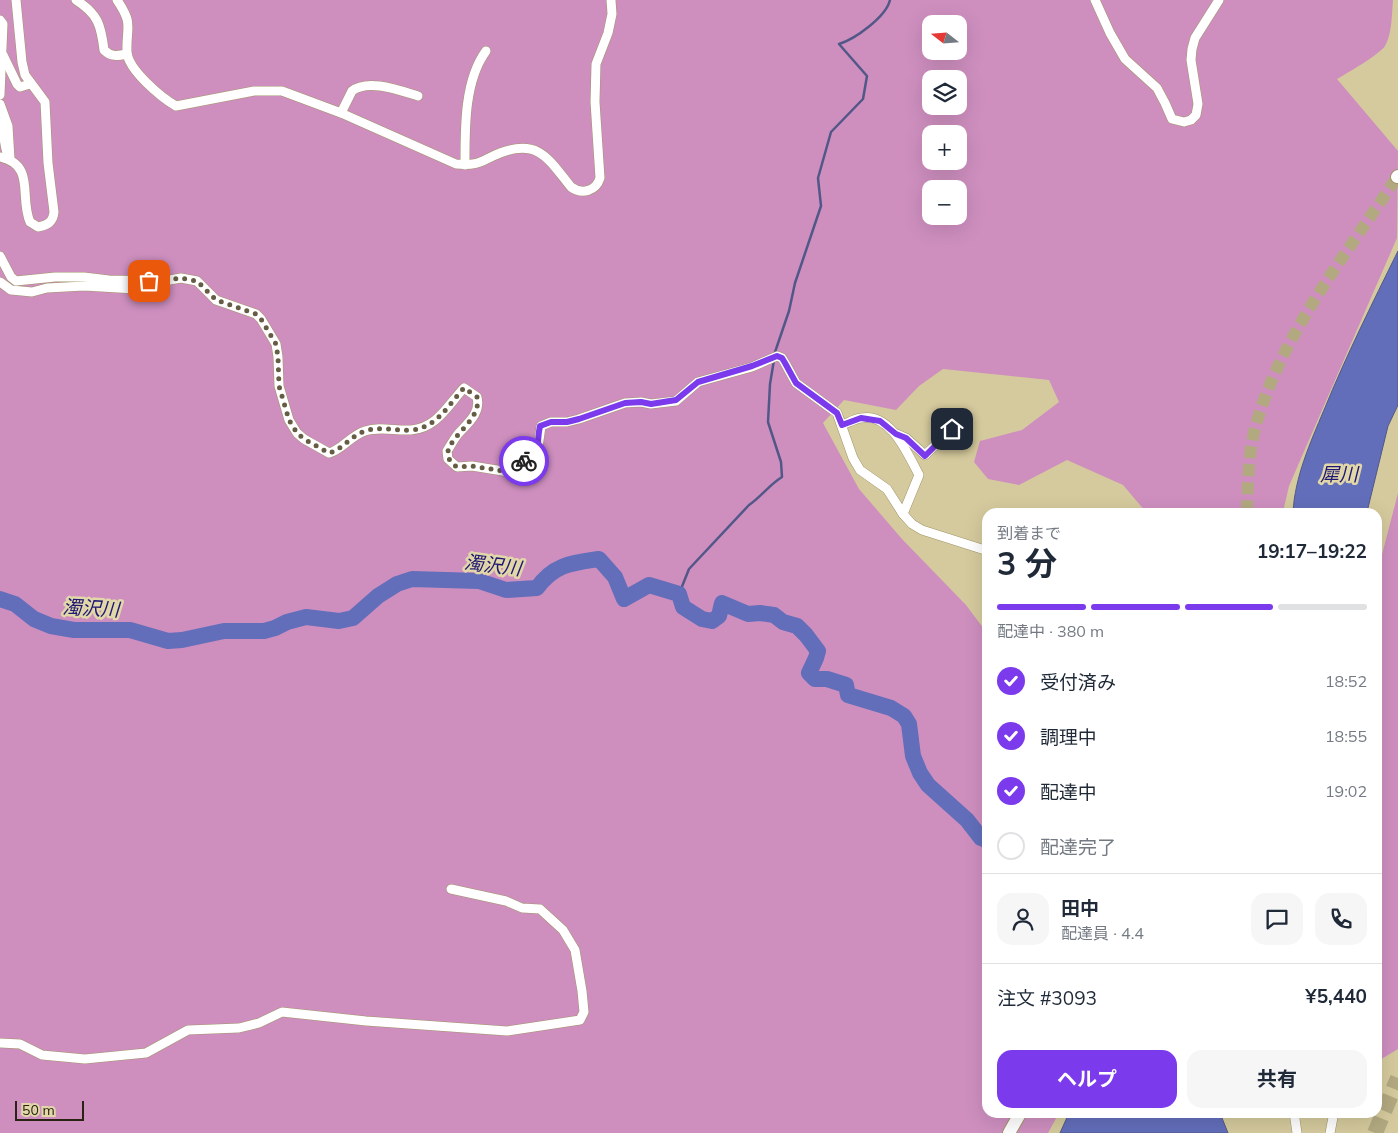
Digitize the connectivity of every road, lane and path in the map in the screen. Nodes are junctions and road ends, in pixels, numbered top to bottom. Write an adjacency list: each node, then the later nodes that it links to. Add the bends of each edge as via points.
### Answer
1 (16, 0): 11 (street, via 22,62)
2 (76, 0): 10 (street, via 98,20 104,50 115,56)
3 (117, 0): 10 (street, via 126,13 129,26)
4 (611, 0): 19 (street, via 608,33 596,64 600,178 597,186 576,191 542,154 530,148 520,147 479,164)
5 (1096, 0): 6 (street, via 1125,59 1156,88 1172,119 1184,122 1196,115 1198,104 1191,60 1195,38)
6 (1219, 0)
7 (0, 20): 9 (street, via 3,24)
8 (486, 51): 19 (street, via 478,62 465,114)
9 (2, 52): 11 (street, via 17,84 20,87); 12 (street)
10 (127, 54): 15 (street, via 135,71 167,102 176,106 267,90 282,91)
11 (30, 84): 18 (street, via 44,98 47,110 48,163 54,212 50,223 38,227 30,222 22,172)
12 (0, 95)
13 (418, 96): 15 (street, via 388,88 362,86 352,91)
14 (0, 104): 18 (street, via 8,126)
15 (341, 113): 19 (street, via 443,159)
16 (0, 122): 18 (street)
17 (0, 157): 18 (street)
18 (10, 160)
19 (464, 165)
20 (0, 256): 21 (street, via 16,281 55,276)
21 (164, 281): 22 (street, via 152,290 84,286 32,292 11,290); 23 (street, via 180,278 197,281 216,300 256,314 261,319 276,344 279,386 289,420 304,439 329,453 364,432 423,427 441,417 464,388 477,397 478,408 447,451 448,459 457,467 509,472 535,452 540,426 546,423 579,419 625,403 651,404 676,400 698,382 775,357 782,358 796,383 837,413)
22 (0, 282)
23 (842, 425): 25 (street, via 868,418 880,421); 26 (street, via 860,470 887,489)
24 (952, 429): 25 (street, via 925,456 906,438)
25 (896, 434): 26 (street, via 919,476)
26 (903, 514): 27 (street, via 922,530)
27 (982, 549)
28 (451, 889): 29 (street, via 506,900 522,908 540,909 563,930 575,950 584,1012 580,1020 507,1031 282,1012 239,1028 188,1030 146,1052 85,1059 42,1055 20,1044)
29 (0, 1043)
30 (1018, 1118): 33 (street)
31 (1295, 1118): 34 (street)
32 (1333, 1118): 35 (street)
33 (1009, 1133)
34 (1297, 1133)
35 (1330, 1133)

